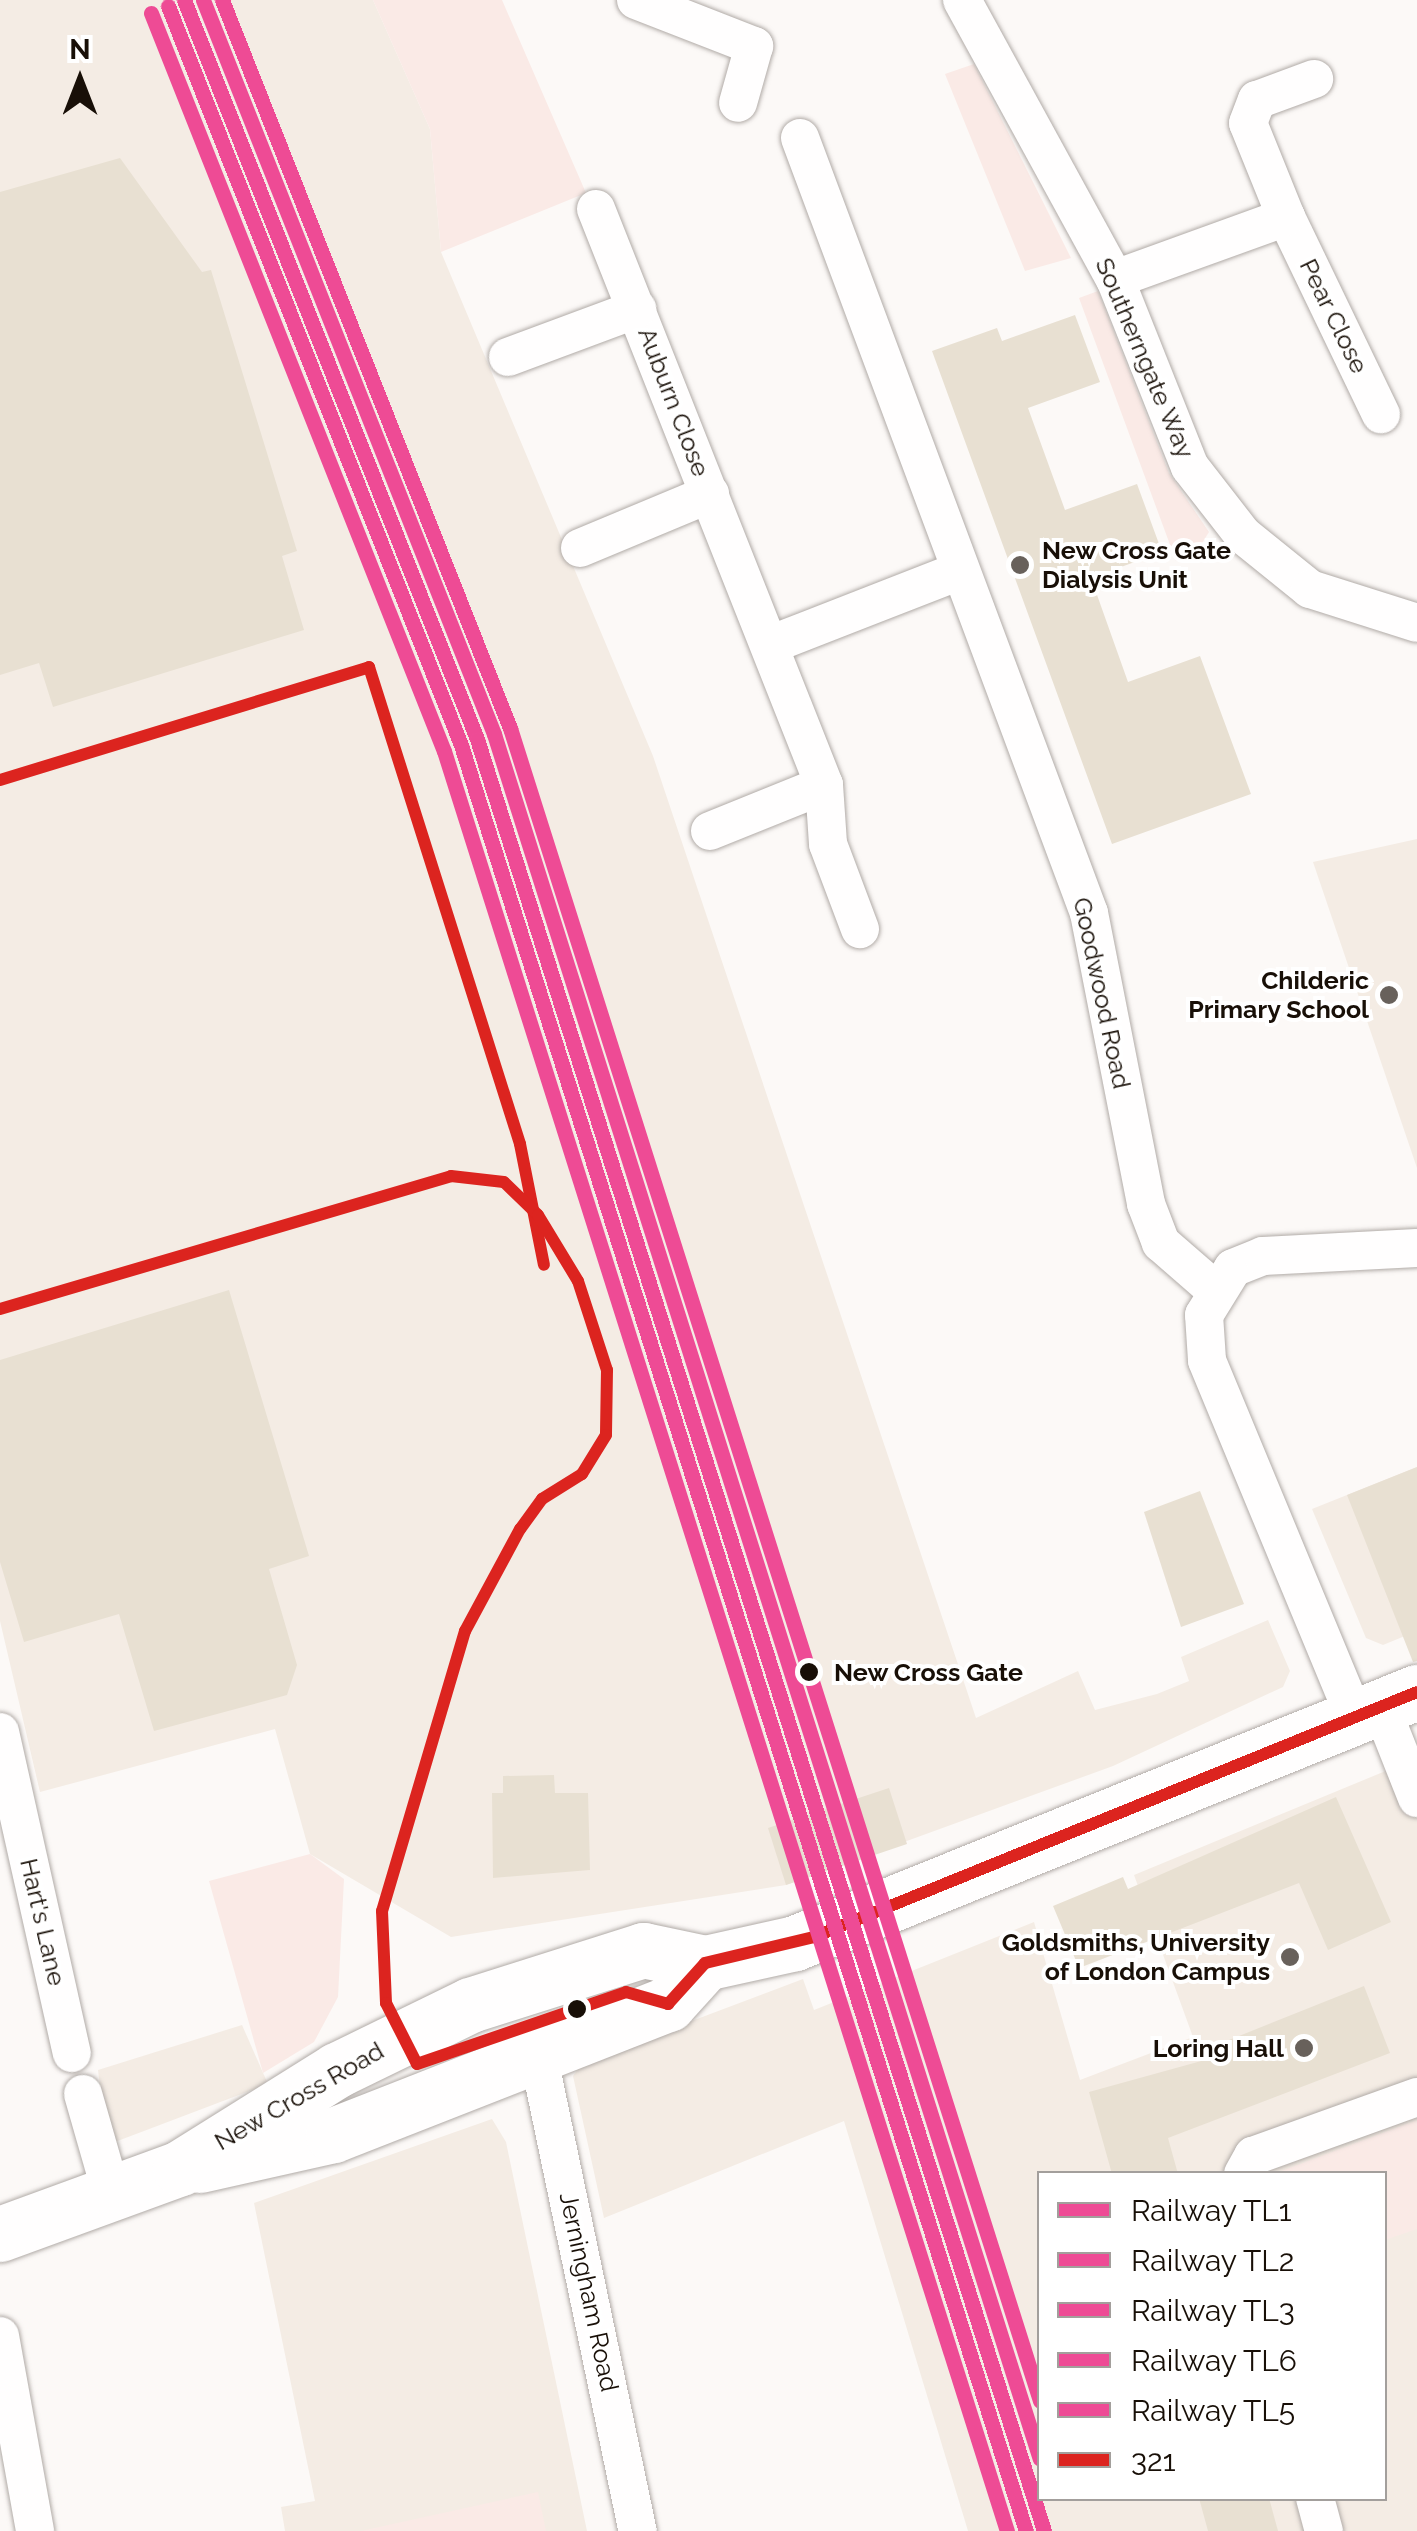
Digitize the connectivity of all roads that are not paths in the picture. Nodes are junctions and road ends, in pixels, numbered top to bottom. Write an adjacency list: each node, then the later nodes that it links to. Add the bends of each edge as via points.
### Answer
1 (636, 0): 4 (street, via 754,46)
2 (975, 3): 8 (street, Southerngate Way)
3 (1314, 79): 7 (street, Pear Close, via 1256,100 1248,123)
4 (738, 104)
5 (800, 138): 14 (street, Goodwood Road)
6 (596, 210): 9 (street, Auburn Close)
7 (1286, 218): 8 (street); 11 (street, Pear Close)
8 (1115, 280): 15 (street, Southerngate Way, via 1190,466 1242,535 1310,588)
9 (637, 309): 10 (street, Auburn Close); 12 (street, Auburn Close)
10 (508, 358)
11 (1382, 414)
12 (710, 494): 13 (street, Auburn Close); 16 (street, Auburn Close)
13 (580, 548)
14 (957, 572): 16 (street); 21 (street, Goodwood Road, via 1089,912 1146,1204 1161,1243)
15 (1417, 623)
16 (772, 644): 17 (street, Auburn Close)
17 (824, 785): 18 (street); 19 (street, Auburn Close, via 828,844)
18 (710, 832)
19 (860, 929)
20 (1417, 1248): 21 (street, via 1263,1256)
21 (1214, 1289): 22 (street, via 1204,1315 1206,1360)
22 (1384, 1705): 24 (street); 25 (highway, New Cross Road, via 795,1944)
23 (0, 1732): 26 (street, Hart's Lane)
24 (1417, 1798)
25 (705, 1963): 27 (highway, New Cross Road, via 668,2004); 30 (highway, New Cross Road, via 642,1950 470,2005 336,2070)
26 (72, 2053)
27 (538, 2054): 30 (highway, New Cross Road, via 280,2154); 37 (street, Jerningham Road)
28 (83, 2094): 32 (street)
29 (1417, 2097): 31 (street, via 1254,2156)
30 (180, 2168): 32 (highway, New Cross Road)
31 (1245, 2171)
32 (112, 2195): 33 (highway, New Cross Road)
33 (0, 2234)
34 (0, 2336): 36 (street)
35 (1316, 2501): 38 (street)
36 (35, 2531)
37 (638, 2531)
38 (1324, 2531)

